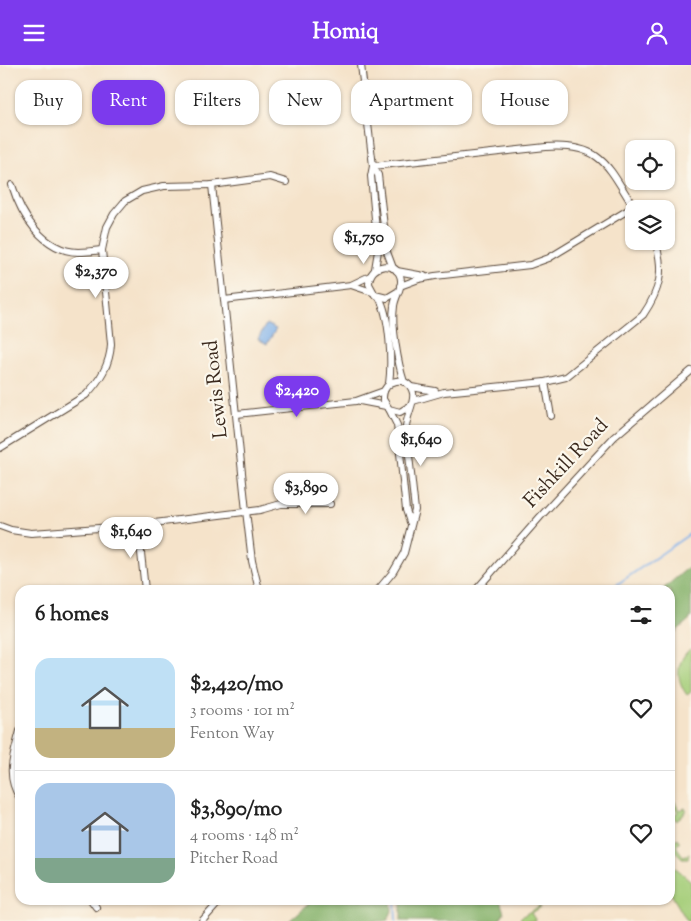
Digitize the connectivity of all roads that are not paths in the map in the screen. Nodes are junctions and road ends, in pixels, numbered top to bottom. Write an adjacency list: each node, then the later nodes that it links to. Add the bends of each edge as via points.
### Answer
1 (361, 65): 2 (street)
2 (374, 166): 6 (street, via 563,146 578,148 598,157 613,172); 10 (street, via 371,176 378,251); 11 (street, via 378,175 387,251)
3 (286, 182): 5 (street, via 270,177)
4 (12, 185): 8 (street, via 31,225 48,241 77,252)
5 (212, 185): 8 (street, via 164,186 134,195 110,221); 18 (street, Lewis Road)
6 (629, 200)
7 (625, 213): 13 (street, via 549,258 530,265)
8 (102, 250): 31 (street, via 111,344 106,369 86,395)
9 (658, 250): 21 (street, via 661,273 658,289 643,315 570,375)
10 (375, 269): 11 (street, via 384,266); 12 (street)
11 (395, 270): 13 (street); 15 (street, via 401,280)
12 (370, 276): 14 (street); 16 (street)
13 (435, 276): 15 (street, via 419,279)
14 (351, 285): 16 (street); 18 (street)
15 (399, 289): 17 (street, via 387,298); 20 (street, via 394,318)
16 (372, 292): 17 (street)
17 (379, 297): 22 (street, via 384,311 391,366)
18 (224, 299): 29 (street, Lewis Road)
19 (691, 371): 40 (street, Fishkill Road, via 614,437)
20 (404, 382): 22 (street); 23 (street)
21 (545, 382): 25 (street); 30 (street)
22 (388, 384): 24 (street)
23 (411, 387): 25 (street); 27 (street)
24 (384, 391): 26 (street); 28 (street)
25 (444, 392): 27 (street)
26 (356, 401): 28 (street); 29 (street)
27 (412, 403): 28 (street, via 400,412); 34 (street, via 406,427 414,510)
28 (387, 407): 34 (street, via 398,425)
29 (237, 414): 33 (street, Lewis Road)
30 (551, 416)
31 (0, 448)
32 (330, 504): 33 (street, via 281,504)
33 (246, 511): 35 (street); 38 (street, Lewis Road)
34 (410, 522): 39 (street, via 404,553)
35 (138, 525): 36 (street, via 31,533); 37 (street)
36 (0, 526)
37 (144, 585)
38 (258, 585)
39 (382, 585)
40 (480, 585)
41 (15, 750): 42 (street, via 11,776)
42 (15, 791)
43 (216, 905): 44 (street)
44 (202, 921)

